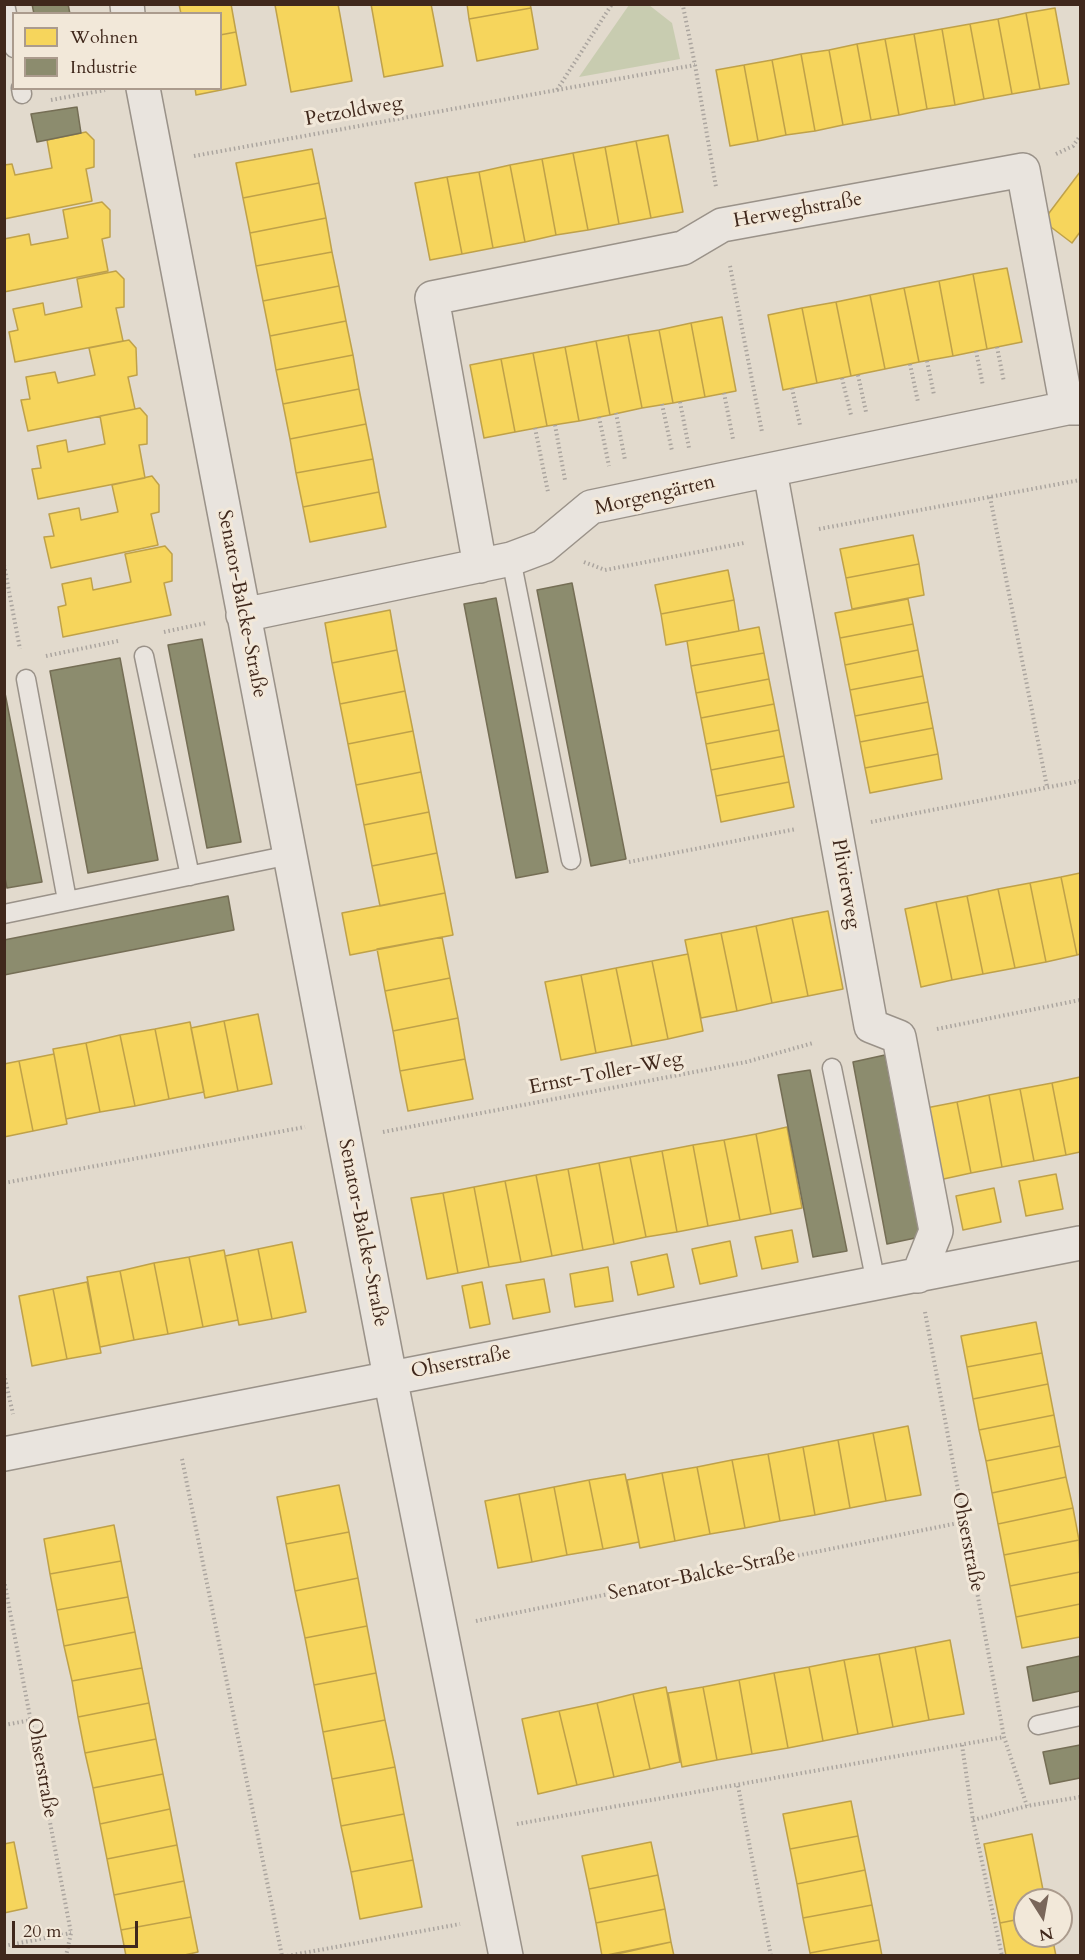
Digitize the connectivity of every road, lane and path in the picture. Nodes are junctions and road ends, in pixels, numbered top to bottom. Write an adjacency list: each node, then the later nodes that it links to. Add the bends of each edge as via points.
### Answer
1 (5, 4): 3 (lane)
2 (612, 4): 7 (path)
3 (12, 38)
4 (695, 65): 7 (path, Petzoldweg)
5 (102, 90): 8 (path)
6 (143, 90): 9 (street, Senator-Balcke-Straße)
7 (557, 90): 9 (path, Petzoldweg)
8 (46, 101)
9 (158, 163): 25 (street, Senator-Balcke-Straße)
10 (724, 393): 18 (path)
11 (680, 402): 19 (path)
12 (662, 404): 19 (path)
13 (1074, 408): 18 (street, Morgengärten); 23 (street, Herweghstraße, via 1023,170 722,225 683,248 432,298)
14 (616, 413): 21 (path)
15 (599, 417): 21 (path)
16 (555, 424): 22 (path)
17 (536, 428): 22 (path)
18 (755, 474): 19 (street, Morgengärten); 31 (street, Plivierweg)
19 (688, 488): 21 (street, Morgengärten)
20 (990, 497): 30 (path)
21 (625, 501): 22 (street, Morgengärten, via 591,507)
22 (565, 529): 23 (street, Morgengärten, via 543,548)
23 (495, 563): 25 (street, Morgengärten); 33 (lane)
24 (4, 565): 26 (path)
25 (243, 615): 32 (street, Senator-Balcke-Straße)
26 (21, 650)
27 (144, 656): 35 (lane)
28 (26, 679): 36 (lane)
29 (1080, 781): 30 (path)
30 (1047, 788): 31 (path)
31 (835, 825): 34 (path); 39 (street, Plivierweg, via 871,1026)
32 (290, 855): 35 (lane); 42 (street, Senator-Balcke-Straße)
33 (571, 860)
34 (629, 862)
35 (190, 876): 36 (lane)
36 (67, 900): 37 (lane)
37 (4, 914)
38 (1080, 1000): 39 (path)
39 (899, 1038): 45 (street, via 936,1231)
40 (814, 1043): 42 (path, Ernst-Toller-Weg, via 746,1062)
41 (832, 1068): 46 (lane)
42 (343, 1130): 43 (path, Senator-Balcke-Straße); 47 (street, Senator-Balcke-Straße)
43 (4, 1183)
44 (1080, 1243): 45 (street, Ohserstraße)
45 (918, 1276): 46 (street, Ohserstraße); 50 (path, Ohserstraße)
46 (876, 1283): 47 (street, Ohserstraße)
47 (390, 1377): 48 (street, Ohserstraße); 52 (street, Senator-Balcke-Straße)
48 (174, 1420): 49 (street, Ohserstraße); 68 (path)
49 (4, 1454)
50 (963, 1522): 52 (path, Senator-Balcke-Straße); 57 (path, Ohserstraße)
51 (4, 1580): 54 (path, Ohserstraße)
52 (441, 1628): 63 (street, Senator-Balcke-Straße)
53 (1080, 1716): 56 (lane)
54 (32, 1720): 55 (path); 65 (path, Ohserstraße)
55 (4, 1725)
56 (1038, 1725)
57 (1004, 1737): 58 (path); 61 (path, Ohserstraße)
58 (962, 1745): 59 (path); 62 (path)
59 (738, 1786): 63 (path); 70 (path)
60 (1080, 1797): 61 (path)
61 (1028, 1806): 62 (path)
62 (973, 1820): 71 (path)
63 (481, 1830): 64 (street, Senator-Balcke-Straße)
64 (498, 1916): 68 (path); 69 (street, Senator-Balcke-Straße)
65 (71, 1934): 66 (path); 67 (path, Ohserstraße)
66 (4, 1946)
67 (66, 1956)
68 (285, 1956)
69 (506, 1956)
70 (771, 1956)
71 (1002, 1956)

